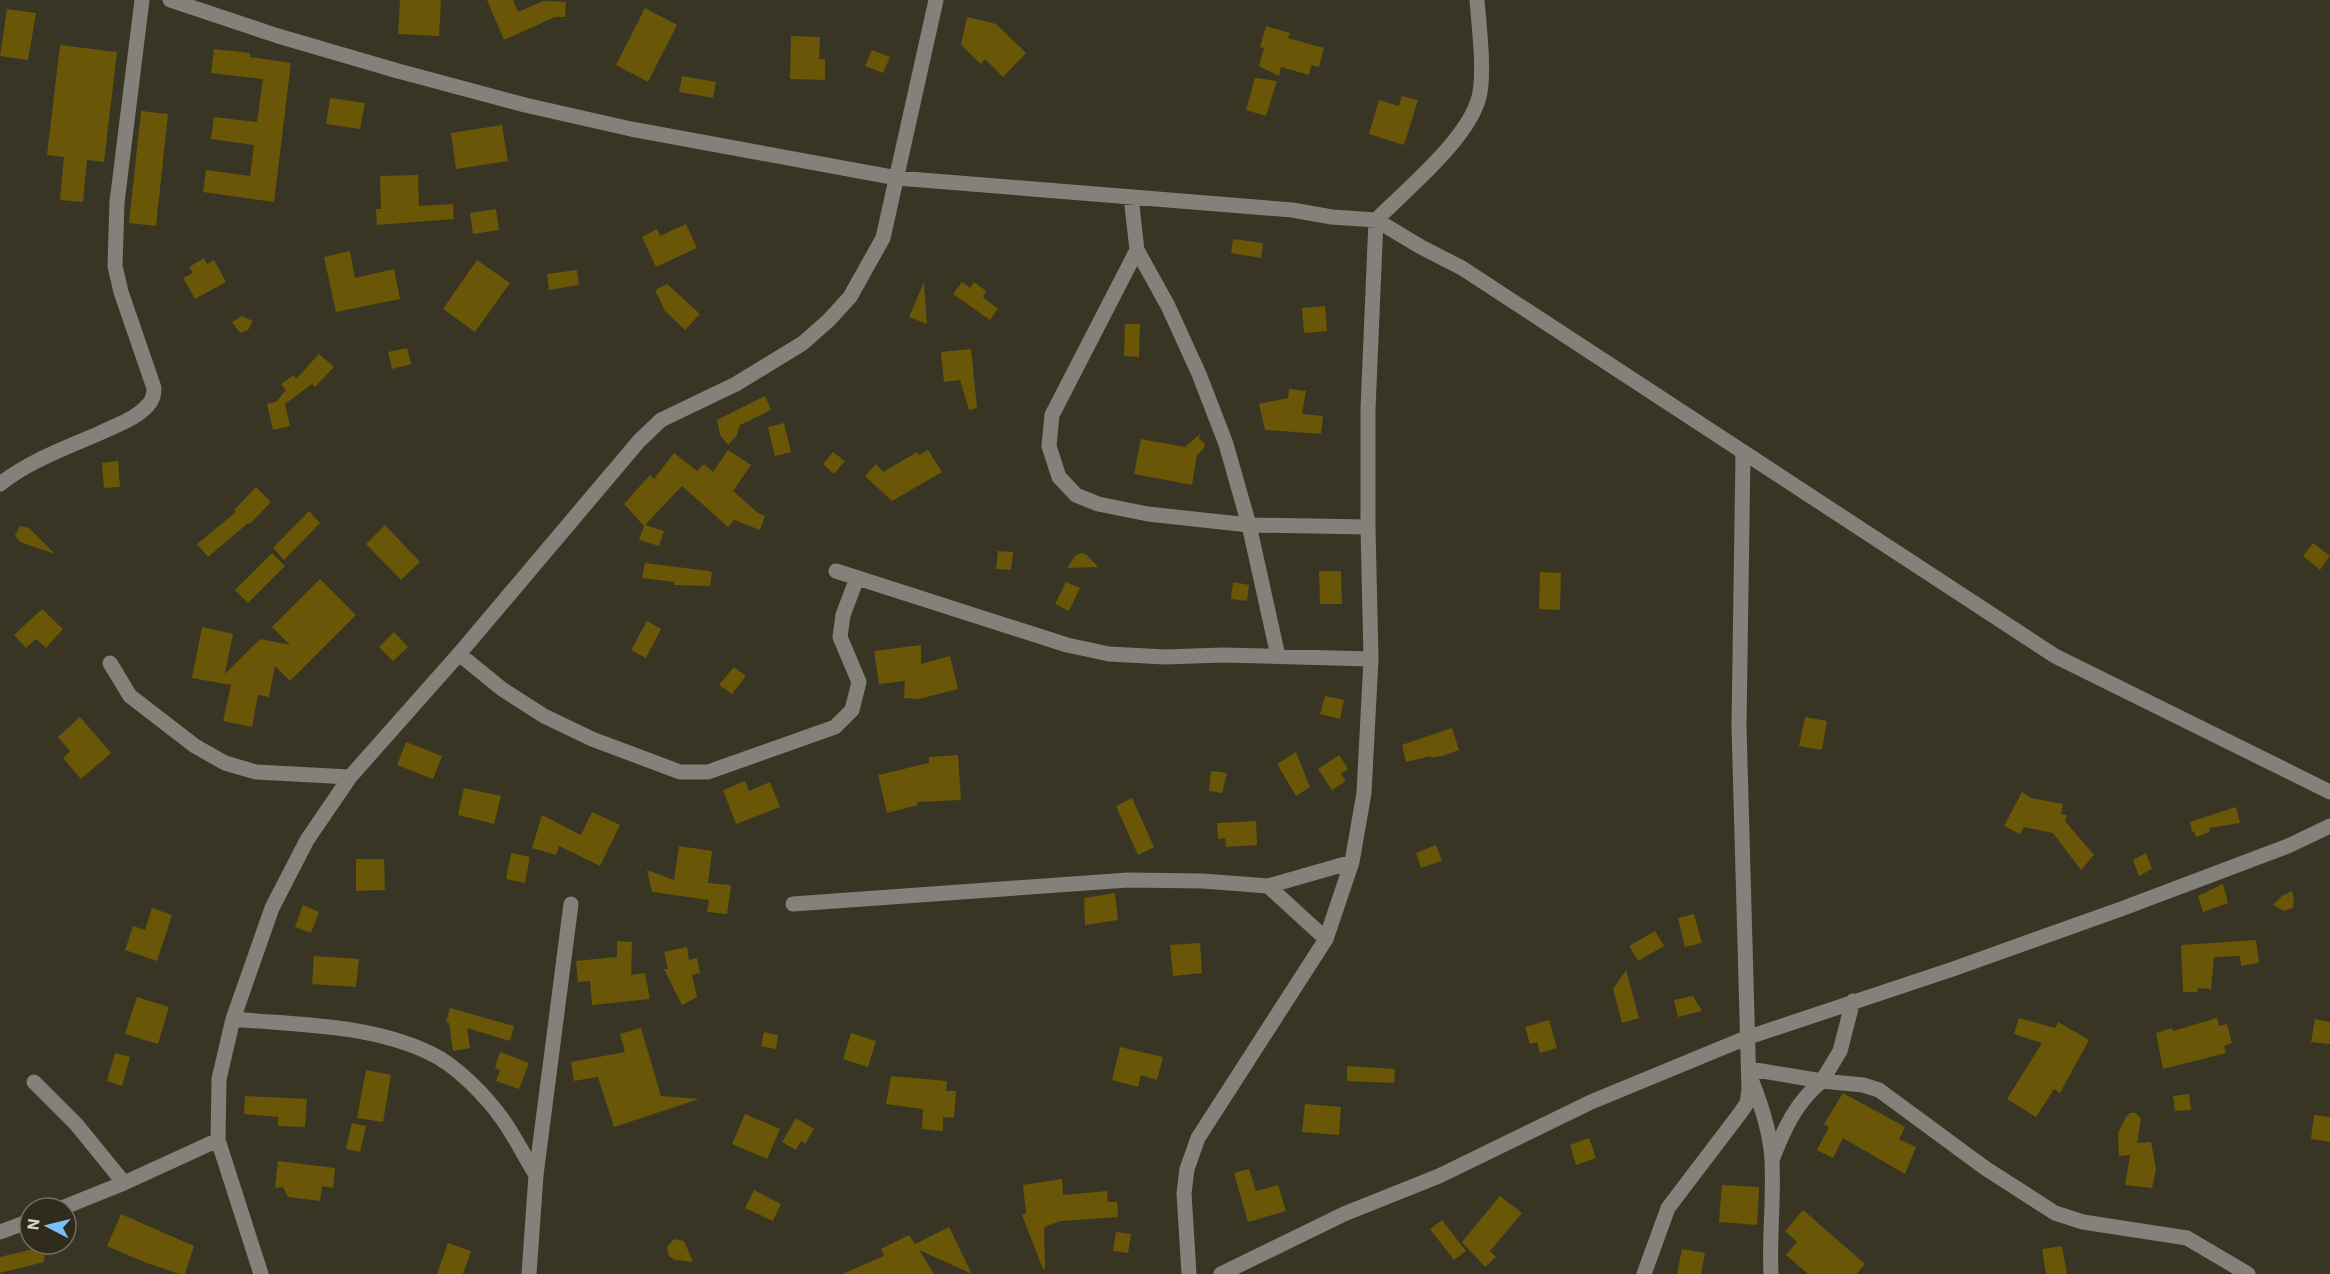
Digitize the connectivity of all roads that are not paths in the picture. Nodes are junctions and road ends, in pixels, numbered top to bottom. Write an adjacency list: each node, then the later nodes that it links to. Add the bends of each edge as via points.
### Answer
1 (142, 0): 10 (street, via 117,202 115,266 154,397 133,418 12,474)
2 (170, 0): 5 (street, via 398,72 525,105 631,129)
3 (936, 0): 5 (street)
4 (1478, 0): 7 (street, via 1479,95 1472,117 1454,141)
5 (897, 178): 6 (street); 15 (street, via 883,238 850,297 829,320 803,343 736,384 661,420)
6 (1131, 197): 7 (street); 8 (street)
7 (1376, 220): 9 (street, via 1462,268); 12 (street, via 1368,409)
8 (1137, 250): 11 (street, via 1199,374 1226,444); 11 (street, via 1052,415 1049,446 1059,477 1076,495 1098,504 1148,514)
9 (1743, 453): 20 (street, via 2055,656); 29 (street, via 1739,726)
10 (0, 484)
11 (1249, 525): 12 (street); 16 (street)
12 (1368, 527): 17 (street)
13 (836, 571): 14 (street)
14 (857, 578): 15 (street, via 843,615 840,637 859,682 852,710 835,728 708,772 680,772 592,739 544,716); 16 (street, via 1067,645 1109,654)
15 (459, 654): 19 (street)
16 (1278, 656): 17 (street)
17 (1371, 659): 22 (street, via 1364,793)
18 (110, 663): 19 (street, via 130,696 195,746 225,763 256,772)
19 (350, 777): 28 (street, via 307,840 272,908)
20 (2330, 792)
21 (2330, 826): 27 (street, via 2289,846 2121,909)
22 (1352, 862): 23 (street); 26 (street)
23 (1269, 886): 25 (street, via 1128,880); 26 (street)
24 (571, 904): 35 (street)
25 (793, 904)
26 (1326, 939): 42 (street, via 1198,1138 1187,1169 1184,1193)
27 (1853, 1001): 29 (street); 31 (street, via 1840,1051)
28 (233, 1019): 33 (street, via 219,1079); 35 (street, via 387,1037 431,1053 465,1078 503,1119)
29 (1746, 1038): 30 (street); 43 (street, via 1591,1102 1439,1176 1344,1214)
30 (1750, 1074): 31 (street); 34 (street); 44 (street, via 1747,1102 1668,1208)
31 (1822, 1081): 34 (street, via 1797,1106); 46 (street, via 1879,1090 1976,1162 2055,1213 2083,1222 2187,1238)
32 (34, 1082): 36 (street, via 76,1124)
33 (218, 1140): 36 (street); 40 (street)
34 (1772, 1160): 45 (street)
35 (536, 1175): 41 (street)
36 (124, 1183): 37 (street)
37 (78, 1202)
38 (18, 1225): 39 (street)
39 (0, 1232)
40 (261, 1274)
41 (529, 1274)
42 (1190, 1274)
43 (1221, 1274)
44 (1644, 1274)
45 (1772, 1274)
46 (2248, 1274)

